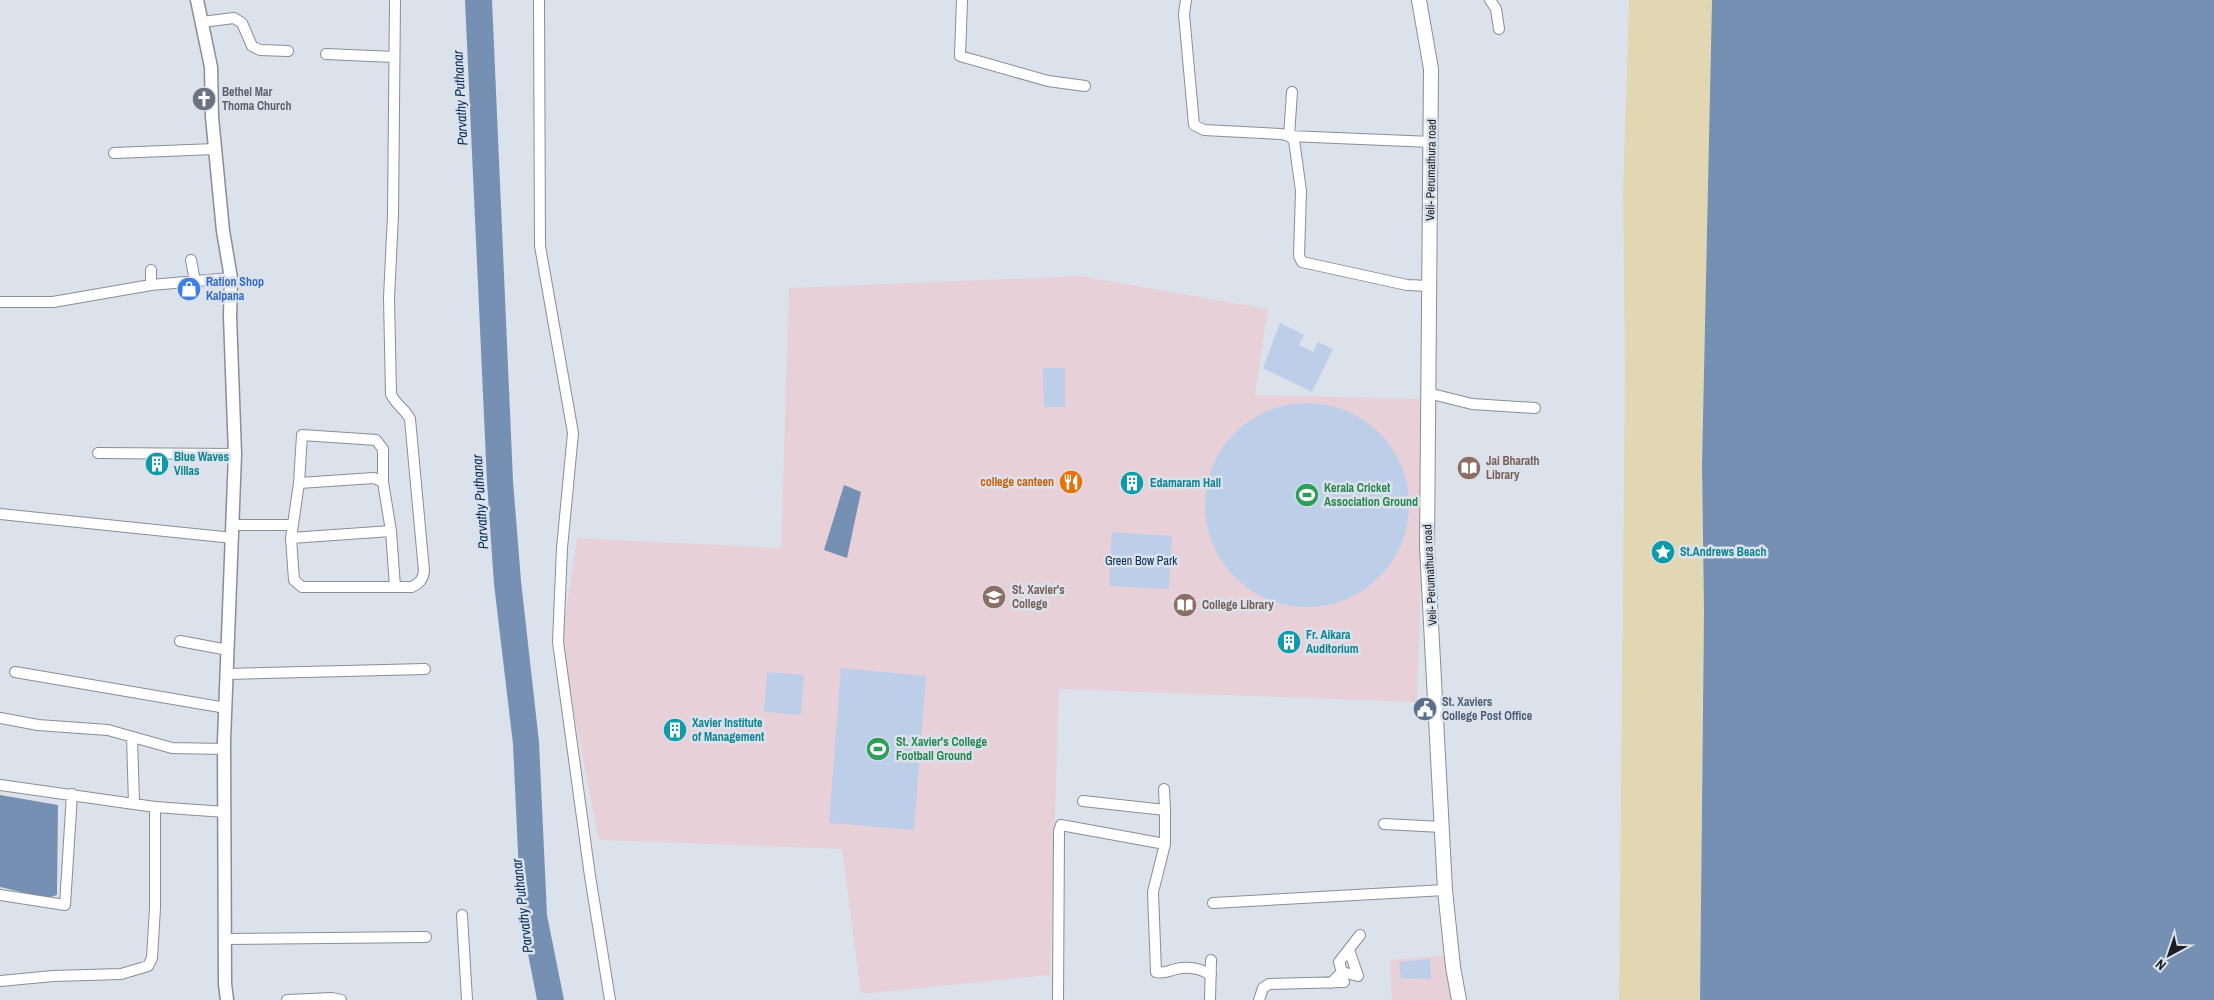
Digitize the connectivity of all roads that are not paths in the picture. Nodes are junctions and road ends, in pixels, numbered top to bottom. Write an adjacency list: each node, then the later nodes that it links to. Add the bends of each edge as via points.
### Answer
1 (197, 0): 8 (street)
2 (395, 0): 12 (street)
3 (539, 0): 76 (street, via 540,246 573,433 562,548 558,642)
4 (962, 0): 13 (street, via 960,56 1048,81)
5 (1186, 0): 15 (street, via 1184,14 1194,125 1204,130)
6 (1419, 0): 16 (main road, Veli- Perumathura road, via 1431,70)
7 (1490, 0): 9 (street, via 1496,9)
8 (202, 22): 10 (street, via 234,18 242,23 252,46 260,50); 17 (street, via 211,67)
9 (1499, 29)
10 (288, 51)
11 (326, 54): 12 (street)
12 (394, 57): 37 (street, via 394,215 389,298 391,394 410,419 424,571 418,584)
13 (1085, 86)
14 (1292, 92): 15 (street)
15 (1288, 136): 16 (street); 24 (street, via 1296,145 1301,191 1299,256 1302,262 1407,285)
16 (1432, 142): 24 (main road, Veli- Perumathura road)
17 (215, 149): 18 (street); 21 (street)
18 (114, 152)
19 (191, 260): 22 (street)
20 (152, 270): 23 (street)
21 (231, 278): 22 (street); 29 (street)
22 (195, 281): 23 (street)
23 (151, 284): 25 (street, via 53,302)
24 (1429, 286): 26 (main road, Veli- Perumathura road)
25 (0, 302)
26 (1428, 392): 27 (street, via 1472,404); 56 (main road, Veli- Perumathura road, via 1427,547)
27 (1534, 408)
28 (98, 453): 29 (street)
29 (235, 454): 35 (street)
30 (383, 482): 31 (street, via 374,478); 31 (street, via 383,449 376,440 302,435); 34 (street)
31 (299, 483): 33 (street)
32 (0, 514): 35 (street)
33 (292, 525): 35 (street); 36 (street)
34 (391, 531): 36 (street); 37 (street)
35 (233, 532): 39 (street)
36 (291, 538): 37 (street, via 294,580 302,587)
37 (395, 587)
38 (180, 641): 39 (street)
39 (228, 650): 42 (street)
40 (425, 669): 42 (street)
41 (15, 672): 43 (street)
42 (227, 674): 43 (street)
43 (226, 708): 46 (street)
44 (0, 718): 45 (street, via 38,725 108,730)
45 (132, 737): 46 (street, via 172,748); 51 (street)
46 (224, 749): 54 (street)
47 (0, 785): 49 (street)
48 (1164, 789): 53 (street)
49 (72, 794): 51 (street); 59 (street, via 65,905)
50 (1083, 801): 53 (street)
51 (134, 804): 52 (street)
52 (155, 807): 54 (street); 69 (street, via 155,908 152,958 148,966 121,974)
53 (1165, 810): 57 (street)
54 (225, 812): 64 (street)
55 (1384, 824): 56 (street)
56 (1442, 827): 58 (main road, Veli- Perumathura road)
57 (1165, 844): 68 (street, via 1153,892 1156,972 1163,974 1176,969 1199,968); 77 (street, via 1061,825)
58 (1445, 890): 60 (street); 80 (main road, Veli- Perumathura road)
59 (0, 895)
60 (1213, 903)
61 (462, 915): 75 (street)
62 (1360, 936): 65 (street)
63 (426, 937): 64 (street)
64 (225, 939): 72 (street)
65 (1349, 950): 67 (street, via 1339,962); 67 (street, via 1358,976)
66 (1212, 960): 68 (street)
67 (1342, 972): 71 (street)
68 (1211, 975): 78 (street)
69 (0, 981)
70 (1344, 982): 71 (street)
71 (1331, 983): 79 (street, via 1269,984 1263,988)
72 (227, 1000)
73 (287, 1000): 74 (street)
74 (341, 1000)
75 (466, 1000)
76 (610, 1000)
77 (1058, 1000)
78 (1210, 1000)
79 (1259, 1000)
80 (1459, 1000)

